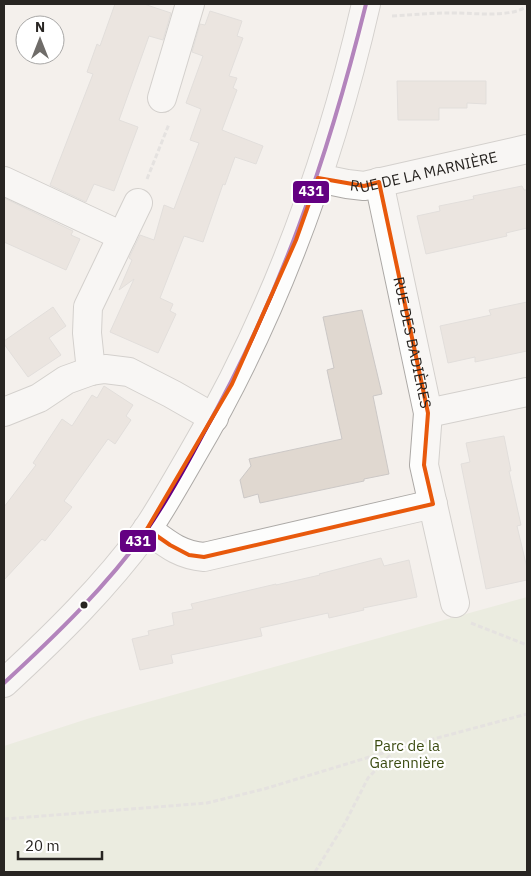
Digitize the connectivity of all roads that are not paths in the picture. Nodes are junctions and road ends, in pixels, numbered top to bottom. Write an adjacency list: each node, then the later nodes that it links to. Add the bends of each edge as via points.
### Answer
1 (190, 4): 3 (street)
2 (366, 7): 5 (street)
3 (162, 98)
4 (527, 148): 7 (street, RUE DE LA MARNIÈRE)
5 (318, 178): 7 (street, RUE DE LA MARNIÈRE, via 364,186); 14 (street, via 269,304)
6 (4, 181): 9 (street)
7 (379, 182): 13 (street, RUE DES BADIÈRES)
8 (138, 203): 9 (street)
9 (122, 236): 10 (street, via 88,307)
10 (91, 371): 12 (street, via 66,380 39,398); 14 (street, via 129,372)
11 (527, 392): 13 (street)
12 (4, 412)
13 (428, 413): 15 (street, RUE DES BADIÈRES, via 424,465)
14 (214, 418): 16 (street)
15 (433, 504): 16 (street, via 204,557 189,555); 17 (street, RUE DES BADIÈRES)
16 (147, 529): 18 (street, via 55,635)
17 (455, 603)
18 (4, 683)

